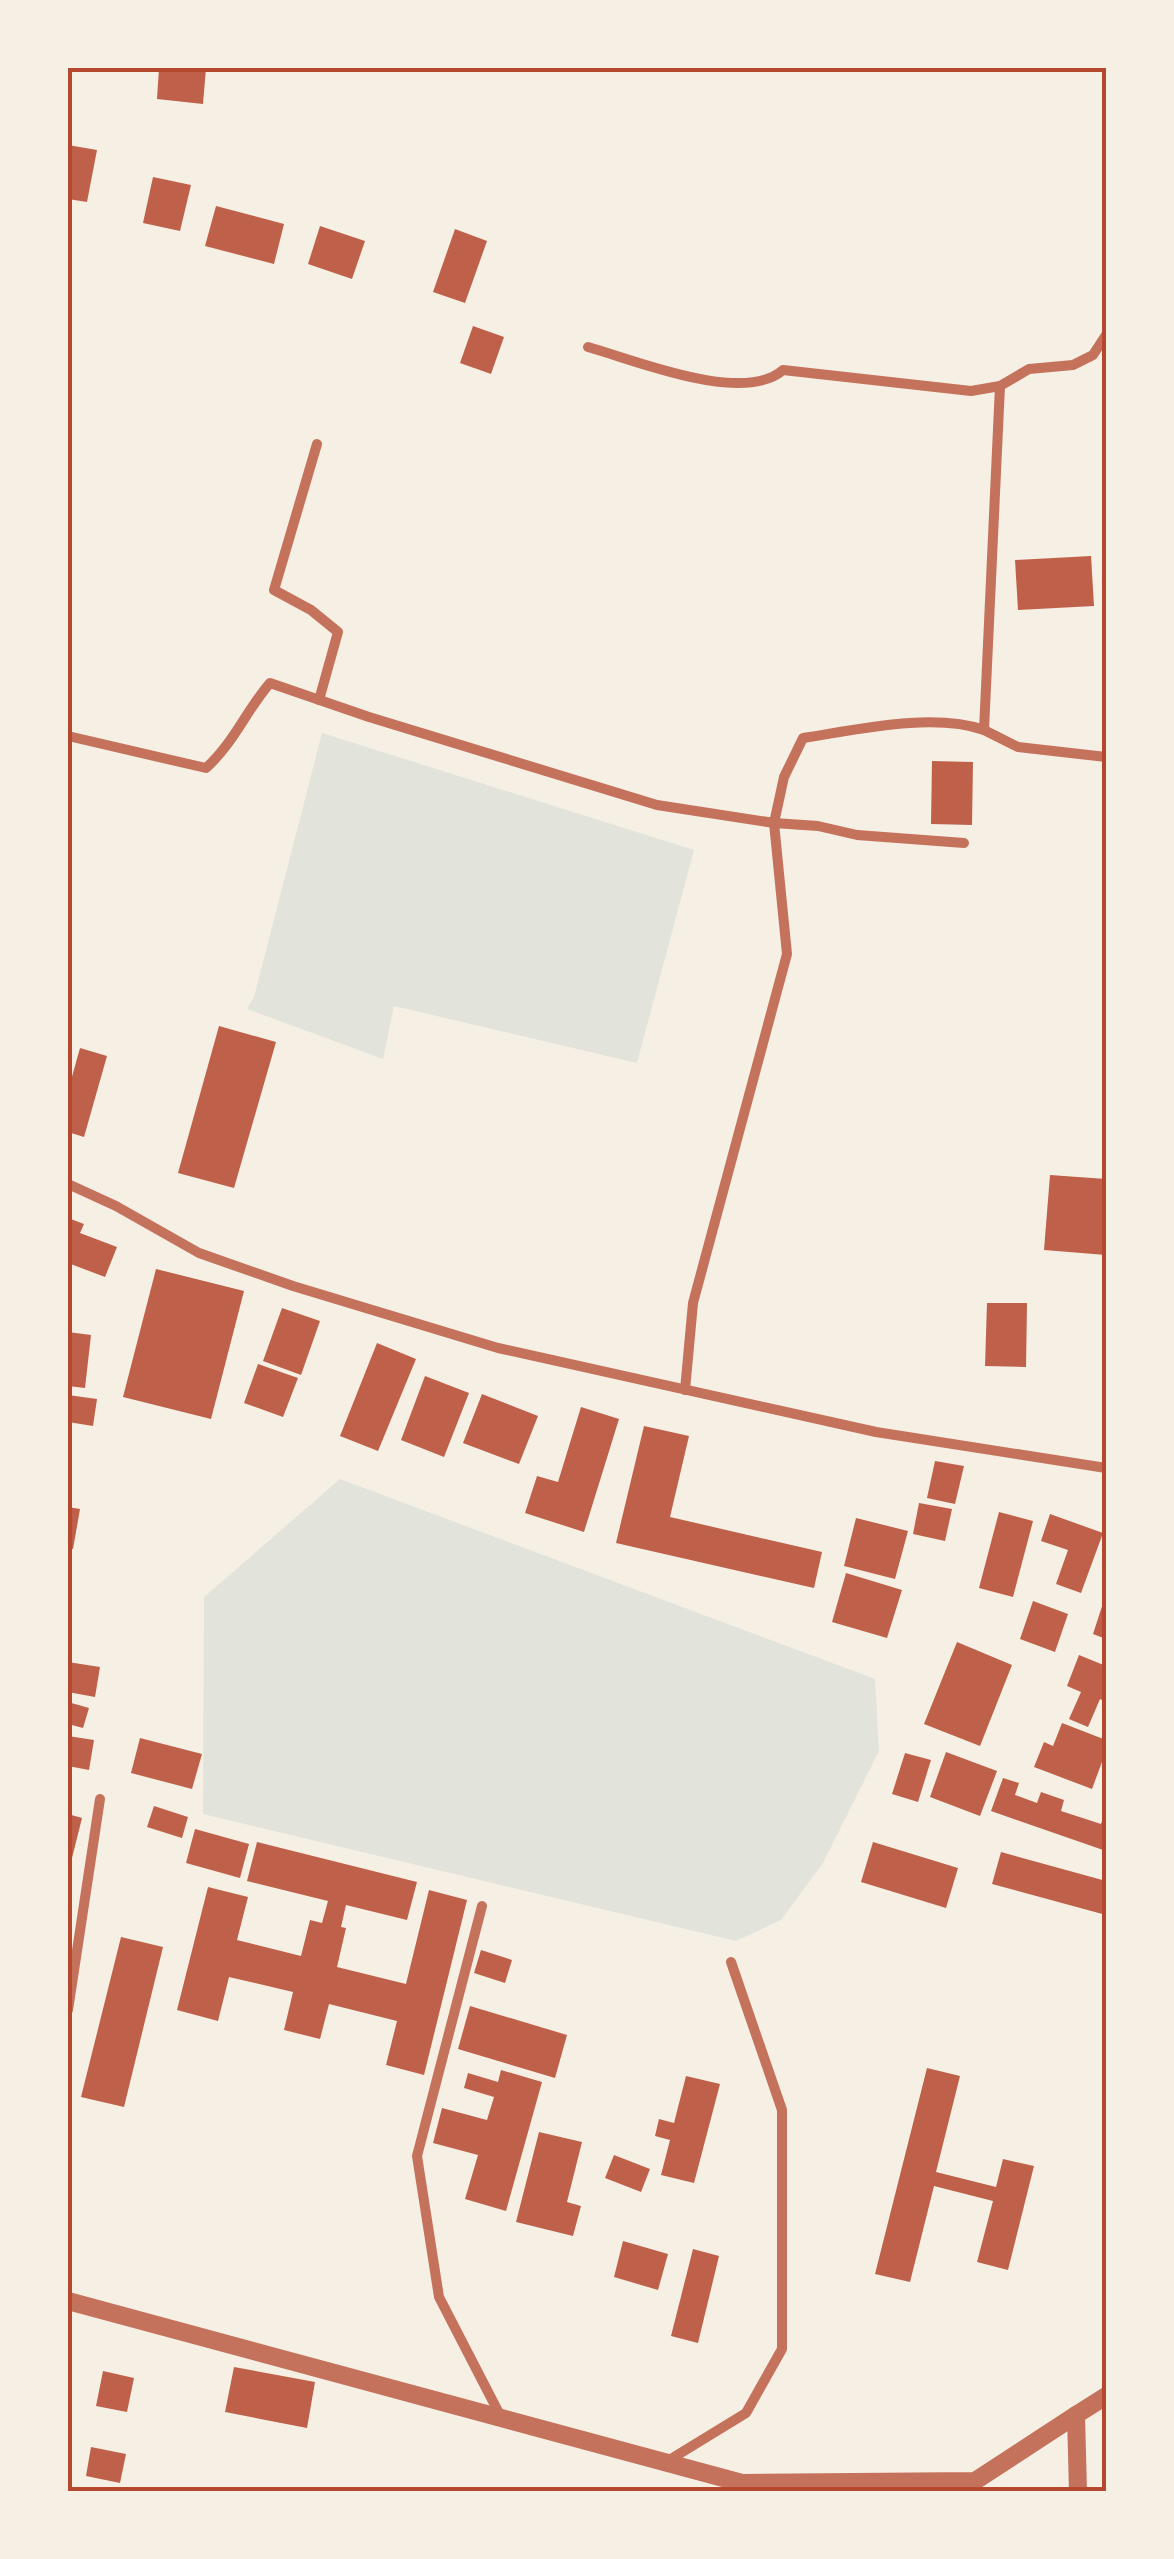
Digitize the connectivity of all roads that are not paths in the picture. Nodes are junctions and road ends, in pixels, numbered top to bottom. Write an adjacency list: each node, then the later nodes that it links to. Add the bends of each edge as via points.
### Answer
1 (1106, 335): 3 (street, via 1093,355 1073,365 1029,368)
2 (588, 346): 3 (street, via 720,384 750,385 783,370 971,390)
3 (1000, 386): 6 (street)
4 (317, 444): 5 (street, via 274,590 338,632)
5 (319, 700): 7 (street, via 270,683 206,768); 9 (street, via 657,805)
6 (984, 730): 8 (street, via 1018,747); 9 (street, via 962,722 803,738 784,776)
7 (68, 736)
8 (1106, 757)
9 (774, 823): 10 (street); 12 (street, via 787,954 693,1303)
10 (964, 843)
11 (68, 1184): 12 (street, via 199,1254 293,1286 498,1348)
12 (686, 1390): 13 (street, via 876,1432)
13 (1106, 1468)
14 (100, 1799): 17 (street)
15 (482, 1906): 21 (street, via 416,2156 440,2297)
16 (730, 1962): 22 (street, via 782,2110 782,2349 746,2413)
17 (68, 2010)
18 (68, 2302): 21 (street)
19 (1106, 2396): 20 (street)
20 (1076, 2415): 22 (street, via 975,2481 742,2483); 23 (street)
21 (501, 2418): 22 (street)
22 (666, 2462)
23 (1078, 2492)

